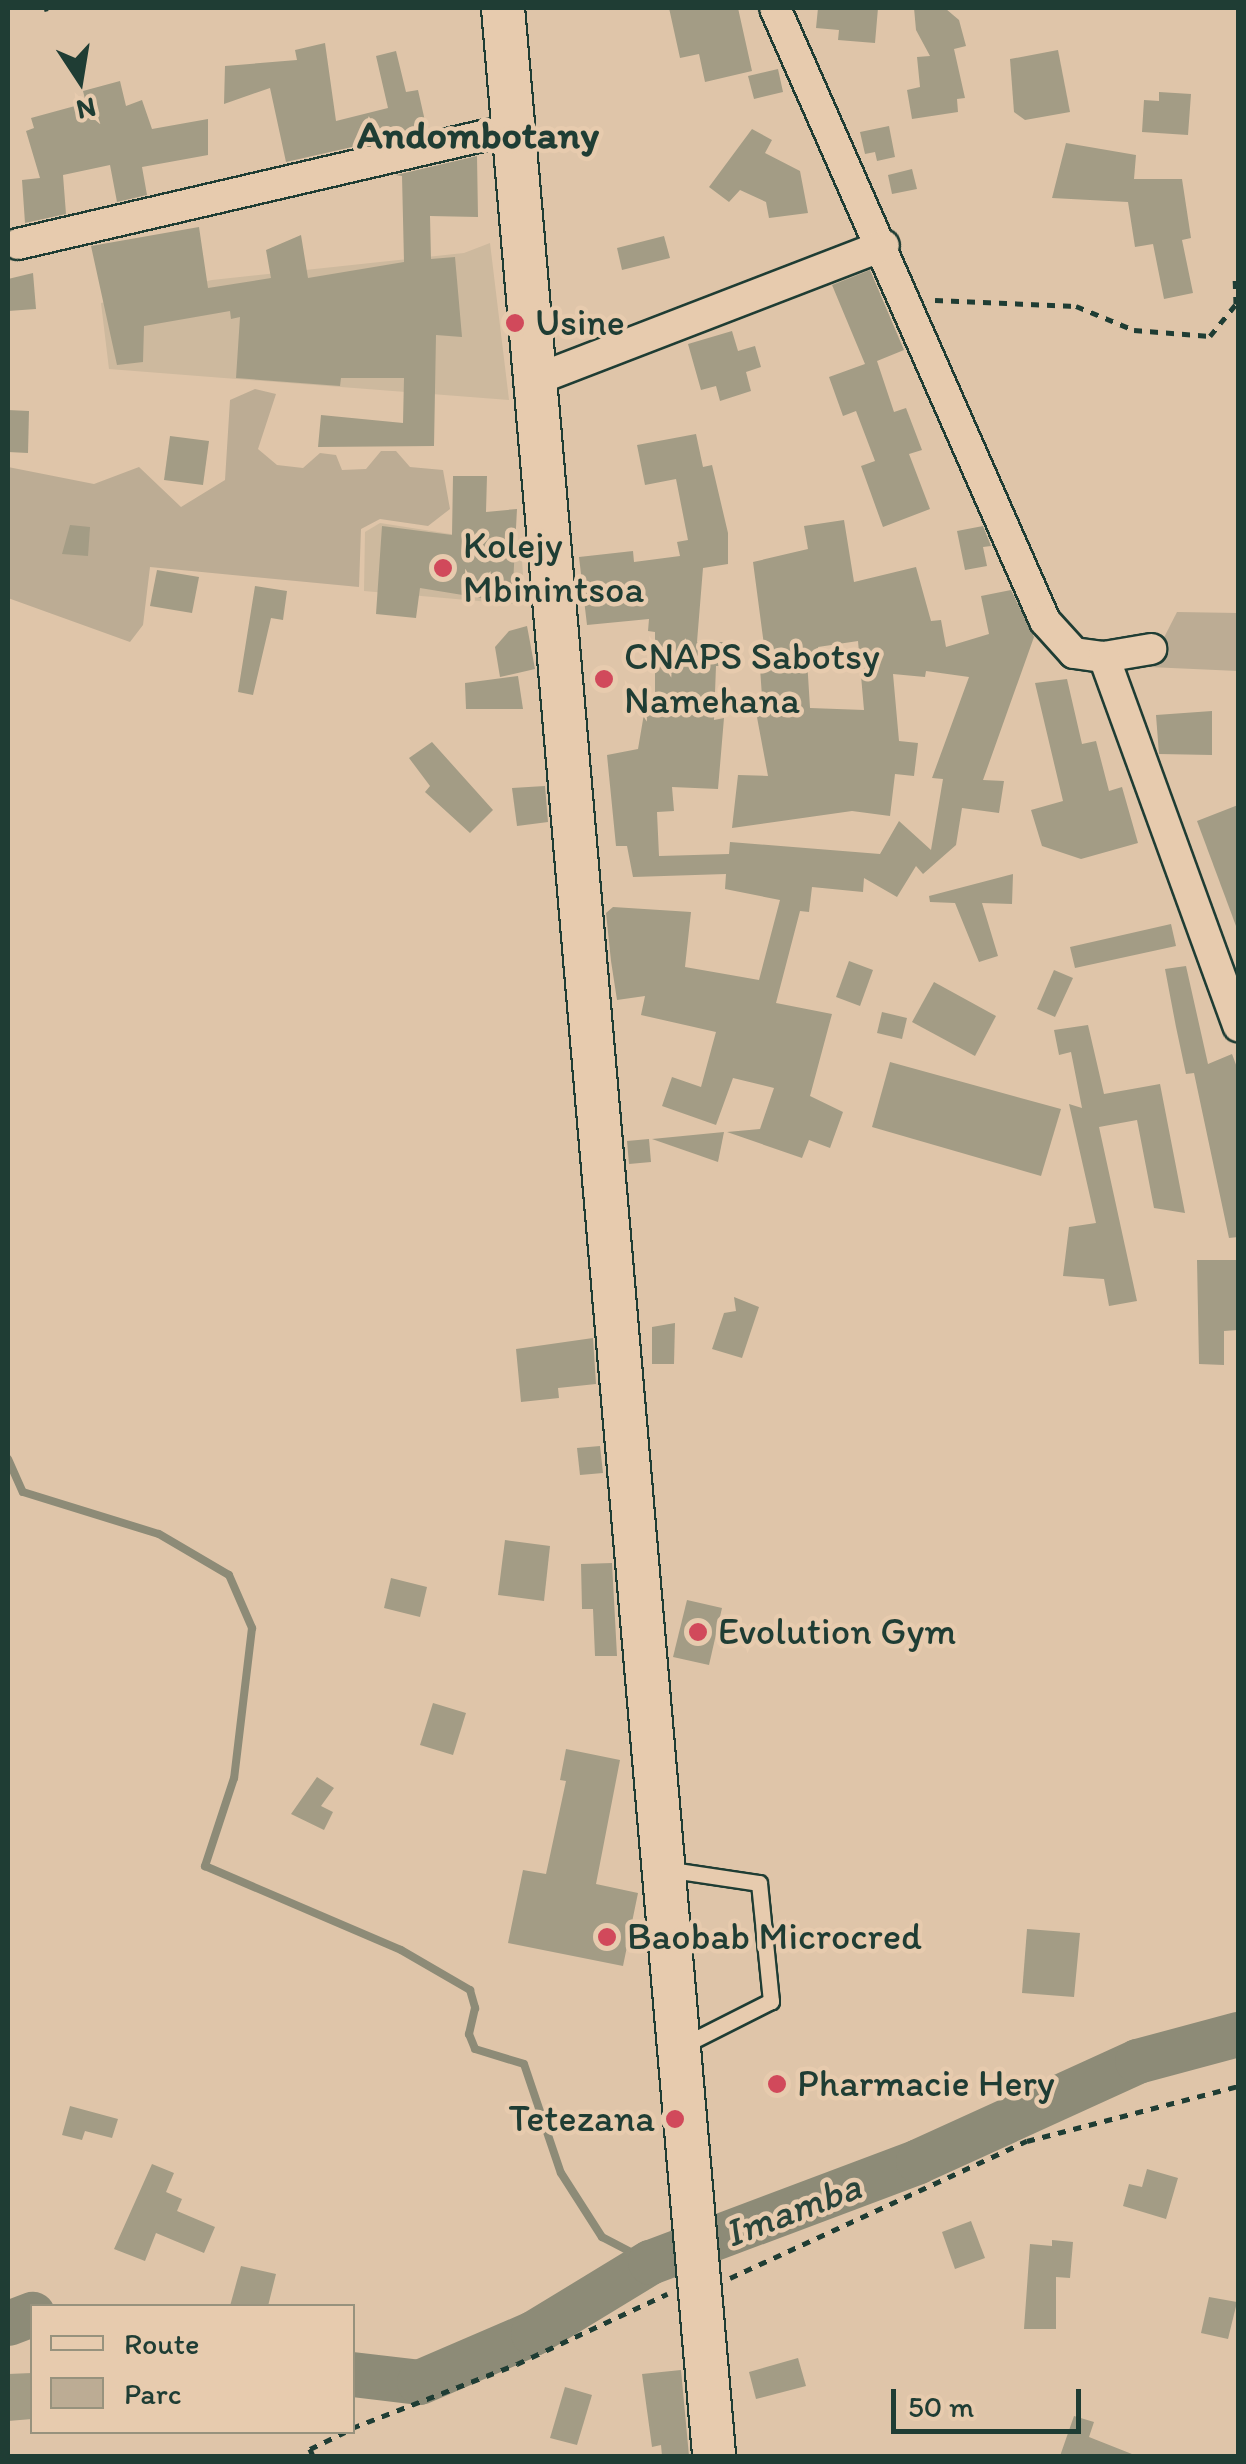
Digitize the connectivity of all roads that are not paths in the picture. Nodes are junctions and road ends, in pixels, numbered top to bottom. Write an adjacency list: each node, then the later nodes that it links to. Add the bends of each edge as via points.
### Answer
1 (503, 8): 3 (main road)
2 (776, 8): 5 (street)
3 (512, 128): 4 (street); 6 (main road)
4 (18, 244)
5 (884, 245): 6 (street); 8 (street, via 1046,622 1074,654)
6 (532, 381): 10 (main road)
7 (1152, 649): 8 (street)
8 (1104, 657): 9 (street)
9 (1238, 1026)
10 (665, 1868): 11 (main road); 11 (lane, via 759,1883 771,2001)
11 (680, 2047): 12 (main road)
12 (714, 2456)

